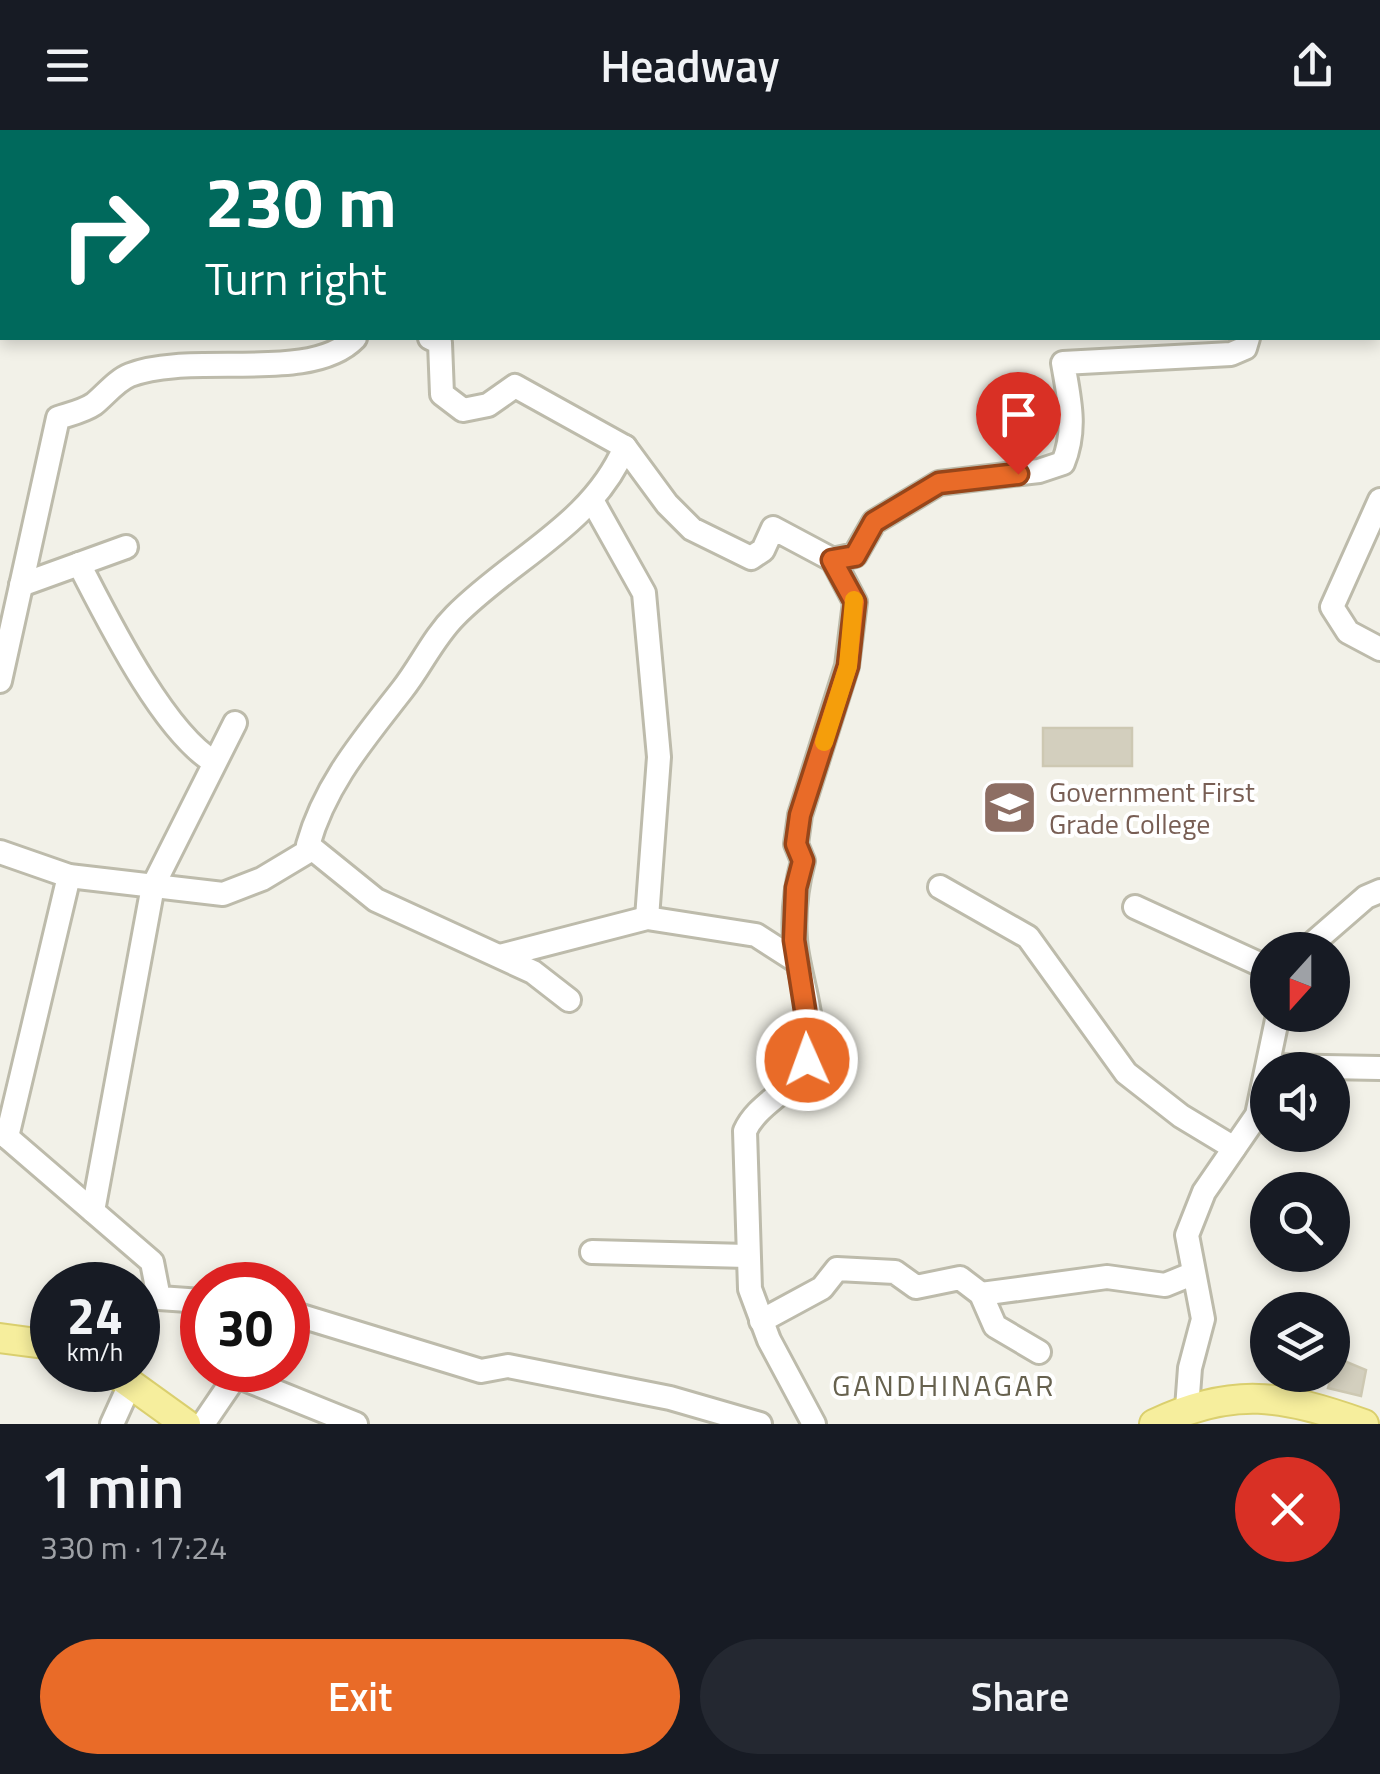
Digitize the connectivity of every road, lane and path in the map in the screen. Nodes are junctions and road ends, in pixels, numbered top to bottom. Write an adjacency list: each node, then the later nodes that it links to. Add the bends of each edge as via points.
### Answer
1 (353, 340): 10 (street, via 342,351 312,357 128,375 90,408 58,418)
2 (434, 340): 4 (street, via 440,343 442,394 462,410 488,405 515,386)
3 (1248, 340): 8 (street, via 1232,354 1064,362 1073,418 1062,463 939,483 874,522 855,556)
4 (625, 447): 6 (street); 8 (street, via 692,529 751,558 773,528)
5 (1380, 500): 11 (street, via 1332,606 1348,632)
6 (593, 502): 15 (street, via 454,617 427,650 335,780 312,831); 22 (street, via 644,593 659,757)
7 (126, 547): 9 (street)
8 (832, 560): 26 (street, via 855,602 848,666 800,815)
9 (79, 564): 10 (street); 14 (street, via 183,737)
10 (21, 585): 12 (street)
11 (1380, 649)
12 (0, 681)
13 (234, 723): 14 (street)
14 (214, 762): 18 (street)
15 (312, 849): 18 (street, via 224,894); 24 (street, via 376,900)
16 (0, 852): 17 (street)
17 (69, 876): 18 (street); 31 (street)
18 (154, 886): 33 (street)
19 (940, 887): 32 (street, via 1028,937 1126,1073)
20 (1375, 896): 23 (street)
21 (1136, 907): 25 (street)
22 (647, 918): 24 (street); 26 (street, via 756,935)
23 (1328, 932)
24 (500, 956): 27 (street)
25 (1250, 960)
26 (798, 962): 35 (street, via 807,1060 753,1114 744,1132)
27 (568, 1000)
28 (1350, 1067): 29 (street)
29 (1380, 1068)
30 (1250, 1125): 32 (street)
31 (4, 1134): 33 (street)
32 (1234, 1148): 36 (street, via 1194,1215 1188,1235)
33 (93, 1211): 38 (street, via 152,1262 159,1298)
34 (592, 1252): 35 (street)
35 (747, 1256): 40 (street)
36 (1192, 1274): 37 (street, via 1165,1285 1107,1277); 50 (street, via 1203,1319)
37 (981, 1294): 40 (street, via 960,1278 916,1287 895,1272 837,1269 822,1288); 43 (street, via 995,1326)
38 (180, 1299)
39 (310, 1319): 55 (street, via 482,1371 508,1366 670,1398)
40 (762, 1320): 56 (street)
41 (0, 1338): 42 (main road)
42 (30, 1342)
43 (1039, 1352)
44 (118, 1392): 51 (street)
45 (143, 1392): 52 (main road)
46 (218, 1392): 53 (street)
47 (276, 1392): 54 (street)
48 (1291, 1392): 49 (street)
49 (1288, 1403): 50 (main road, via 1253,1395); 58 (main road)
50 (1188, 1408): 57 (main road)
51 (112, 1424)
52 (186, 1424)
53 (202, 1424)
54 (356, 1424)
55 (760, 1424)
56 (814, 1424)
57 (1154, 1424)
58 (1364, 1424)

